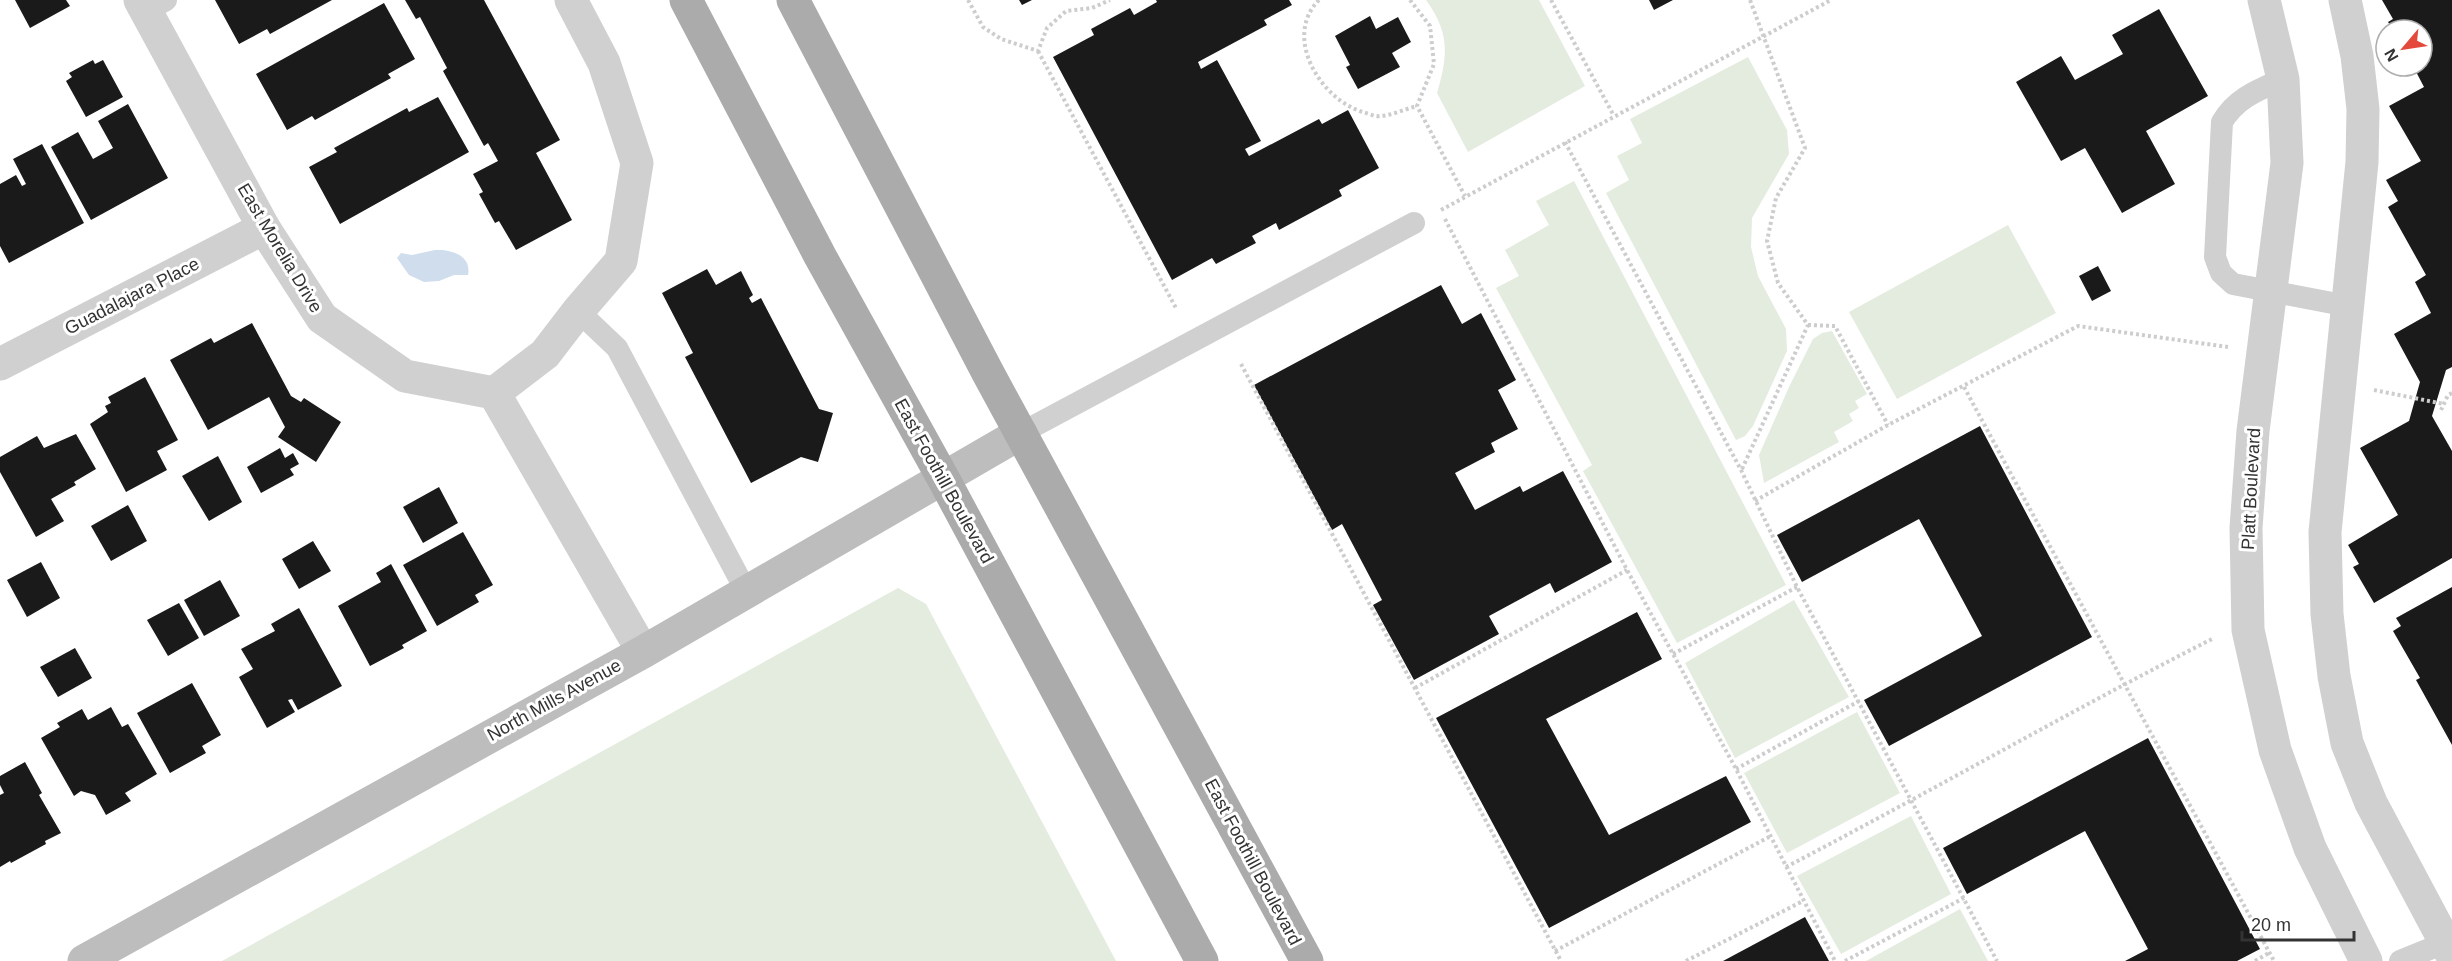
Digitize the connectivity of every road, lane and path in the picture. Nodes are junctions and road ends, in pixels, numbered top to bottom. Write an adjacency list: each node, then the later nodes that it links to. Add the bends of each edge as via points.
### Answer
1 (571, 0): 27 (street, via 604,63 637,163 621,261)
2 (686, 0): 41 (main road, East Foothill Boulevard, via 820,256)
3 (793, 0): 39 (main road, East Foothill Boulevard)
4 (968, 0): 15 (path, via 983,27 1001,39)
5 (1110, 0): 15 (path, via 1092,8 1066,11 1047,28)
6 (1319, 0): 17 (path, via 1310,8 1304,31 1306,50 1329,94 1354,109 1380,117)
7 (1410, 0): 17 (path, via 1430,26 1434,64)
8 (1551, 0): 18 (path)
9 (1750, 0): 14 (path)
10 (1831, 0): 14 (path)
11 (2264, 0): 16 (street, Platt Boulevard)
12 (2345, 0): 25 (street, via 2363,109 2362,162)
13 (151, 4): 23 (street, East Morelia Drive)
14 (1765, 37): 18 (path); 28 (path, via 1805,148 1776,198 1767,241 1778,283)
15 (1038, 51): 26 (path)
16 (2283, 79): 24 (street, Platt Boulevard, via 2287,163); 24 (lane, via 2243,97 2230,108 2221,133 2215,257 2221,273 2233,284)
17 (1417, 106): 20 (path)
18 (1614, 116): 19 (path)
19 (1565, 142): 20 (path); 40 (path)
20 (1465, 196): 21 (path)
21 (1440, 210): 22 (path); 43 (path)
22 (1414, 223): 39 (lane)
23 (264, 228): 30 (street, Guadalajara Place); 34 (street, East Morelia Drive, via 322,318 405,376)
24 (2271, 292): 25 (lane); 29 (street, Platt Boulevard)
25 (2348, 306): 32 (street)
26 (1177, 310)
27 (578, 311): 34 (street, via 545,354); 45 (lane, via 617,348)
28 (1808, 325): 38 (path, via 1835,326); 40 (path)
29 (2262, 352): 33 (path, via 2078,326); 46 (street, Platt Boulevard, via 2246,528)
30 (0, 364)
31 (1240, 364): 50 (path)
32 (2339, 383): 36 (path); 58 (street, via 2325,532 2327,614 2347,742 2371,803)
33 (1964, 387): 38 (path); 49 (path)
34 (494, 393): 47 (street)
35 (2452, 393): 36 (path)
36 (2444, 404): 37 (path)
37 (2441, 410)
38 (1888, 425): 42 (path)
39 (1021, 433): 41 (main road, North Mills Avenue); 63 (main road, East Foothill Boulevard)
40 (1741, 470): 42 (path)
41 (944, 478): 45 (main road, North Mills Avenue); 62 (main road, East Foothill Boulevard)
42 (1755, 501): 44 (path)
43 (1627, 570): 48 (path); 50 (path)
44 (1797, 587): 48 (path); 51 (path)
45 (747, 591): 47 (main road, North Mills Avenue)
46 (2248, 630): 49 (path, via 2221,635); 71 (street, Platt Boulevard, via 2275,750 2310,848)
47 (644, 651): 61 (main road, North Mills Avenue)
48 (1673, 654): 52 (path)
49 (2124, 684): 53 (path); 60 (path)
50 (1415, 688): 59 (path)
51 (1859, 701): 52 (path); 53 (path)
52 (1736, 769): 54 (path)
53 (1911, 801): 55 (path); 56 (path)
54 (1769, 837): 55 (path); 59 (path)
55 (1786, 867): 57 (path)
56 (1964, 898): 67 (path); 68 (path)
57 (1803, 900): 65 (path); 66 (path)
58 (2450, 946): 72 (lane)
59 (1555, 951): 64 (path)
60 (2269, 953): 69 (path); 70 (path)
61 (84, 961)
62 (1202, 961)
63 (1307, 961)
64 (1561, 961)
65 (1686, 961)
66 (1835, 961)
67 (1845, 961)
68 (1997, 961)
69 (2255, 961)
70 (2274, 961)
71 (2366, 961)
72 (2400, 961)

